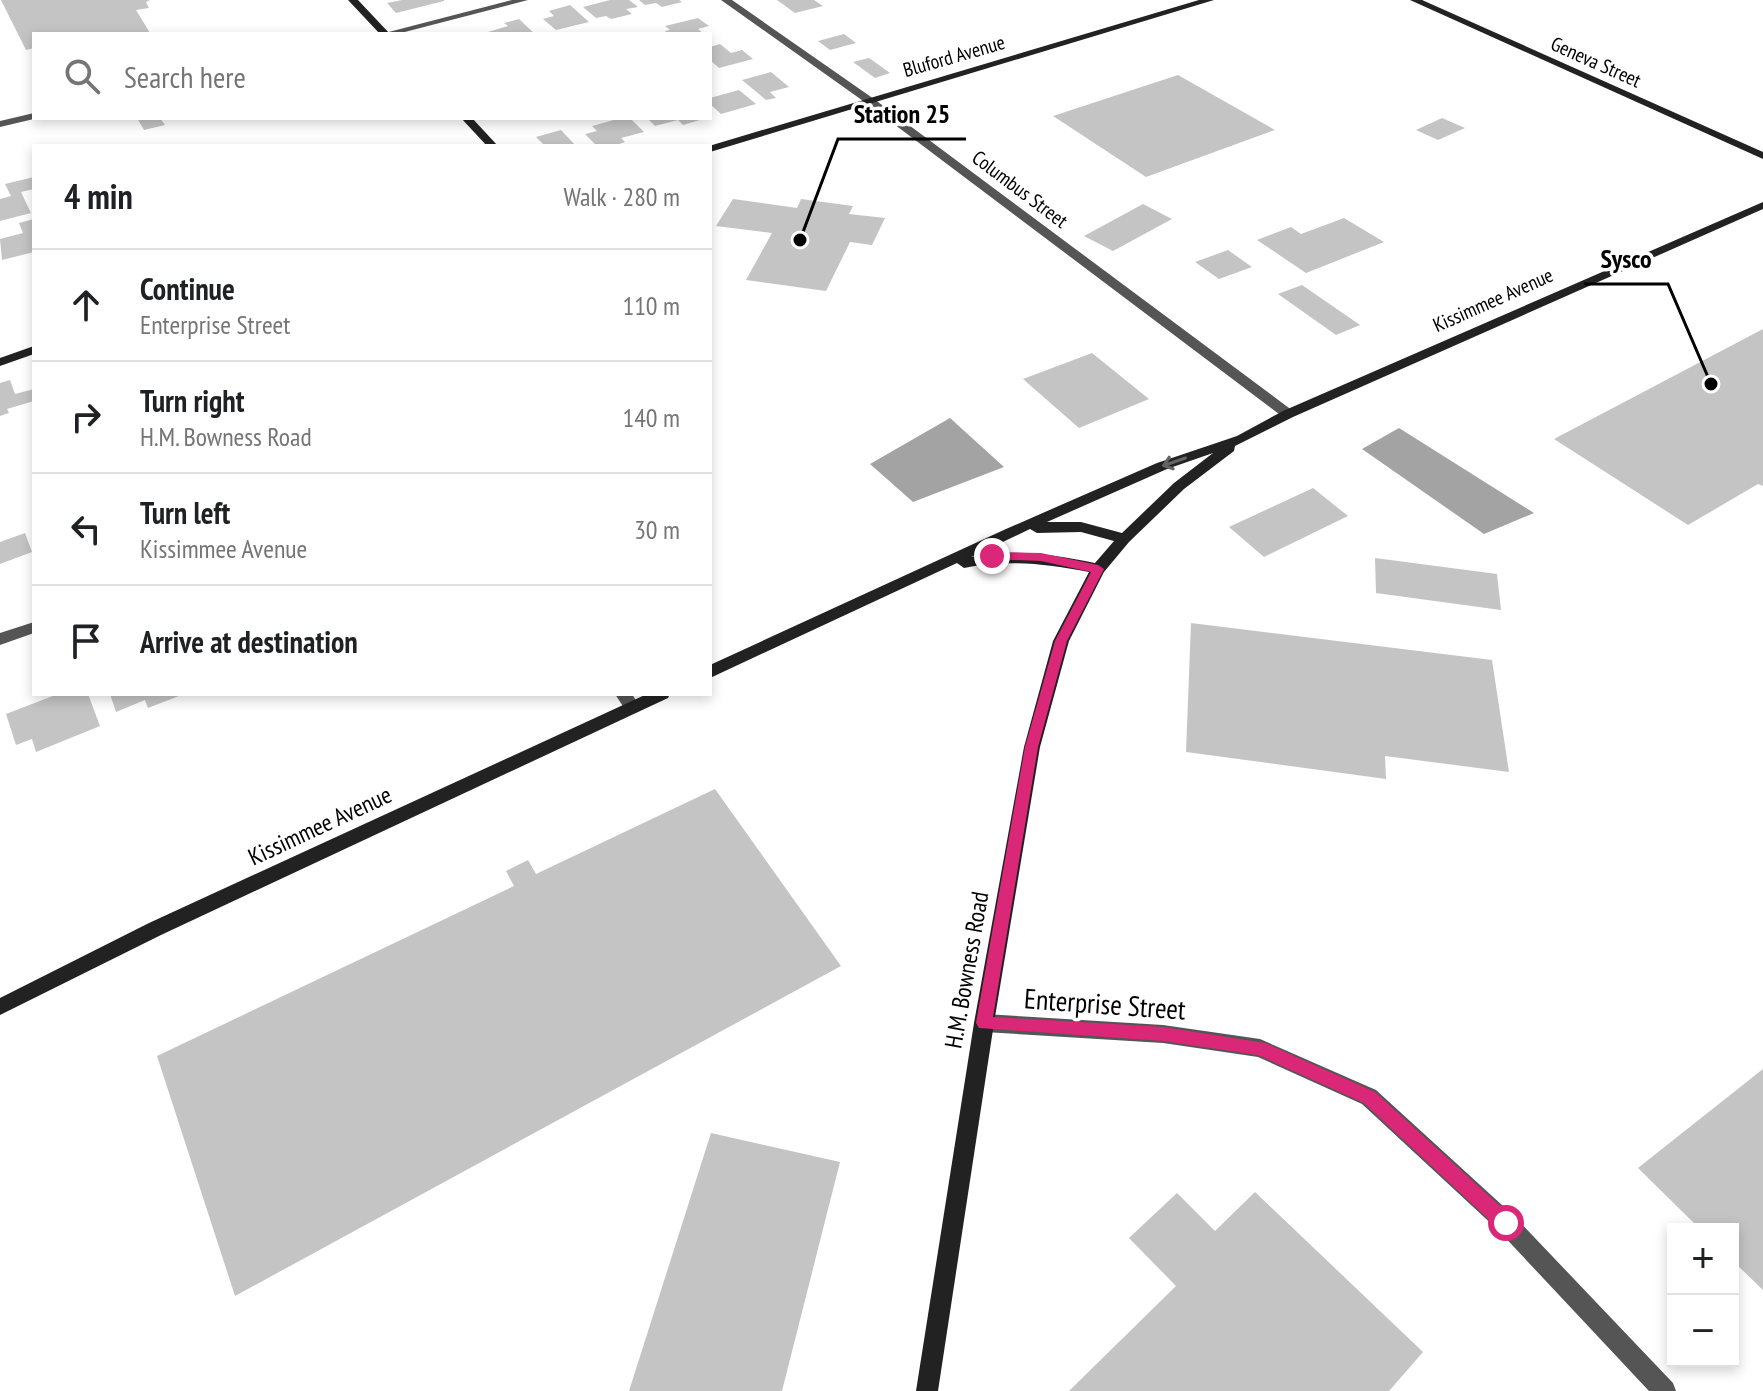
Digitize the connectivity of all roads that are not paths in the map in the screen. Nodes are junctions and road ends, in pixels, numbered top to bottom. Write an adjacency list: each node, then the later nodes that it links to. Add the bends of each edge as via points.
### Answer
1 (353, 0): 6 (street)
2 (523, 0): 7 (street)
3 (726, 0): 8 (street, Columbus Street)
4 (1209, 0): 8 (street, Bluford Avenue)
5 (1415, 0): 14 (street, Geneva Street)
6 (384, 32)
7 (394, 32)
8 (870, 101): 13 (street, Bluford Avenue); 18 (street, Columbus Street)
9 (32, 116): 11 (street)
10 (468, 120): 12 (street)
11 (0, 124)
12 (491, 144)
13 (712, 148)
14 (1763, 156)
15 (1763, 205): 18 (street, Kissimmee Avenue)
16 (32, 353): 17 (street)
17 (0, 362)
18 (1288, 414): 19 (street, Kissimmee Avenue)
19 (1242, 439): 20 (street, Kissimmee Avenue, one-way to 20, via 1162,466); 21 (street, Kissimmee Avenue, via 1179,486)
20 (1011, 532): 21 (street, via 1058,524 1093,527); 23 (street, Kissimmee Avenue)
21 (1124, 539): 22 (street, Kissimmee Avenue)
22 (1098, 569): 23 (street, Kissimmee Avenue, via 1041,557 992,556); 30 (street, H.M. Bowness Road, via 1061,641 1032,747)
23 (935, 570): 26 (street, Kissimmee Avenue)
24 (32, 628): 25 (street)
25 (0, 639)
26 (712, 671)
27 (652, 696): 28 (street, Kissimmee Avenue)
28 (627, 701): 29 (street, Kissimmee Avenue)
29 (0, 1007)
30 (984, 1023): 31 (street, H.M. Bowness Road); 32 (street, Enterprise Street, via 1163,1034 1260,1048 1369,1097 1506,1223)
31 (927, 1391)
32 (1665, 1391)

